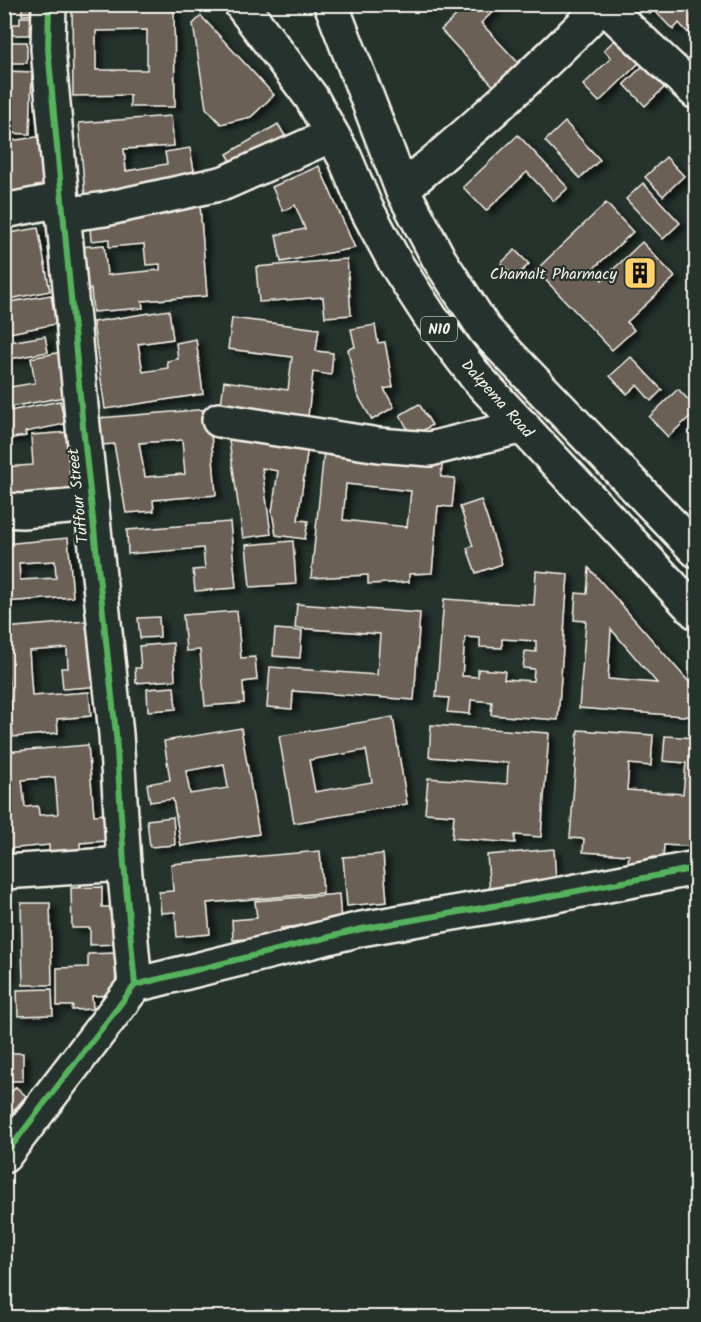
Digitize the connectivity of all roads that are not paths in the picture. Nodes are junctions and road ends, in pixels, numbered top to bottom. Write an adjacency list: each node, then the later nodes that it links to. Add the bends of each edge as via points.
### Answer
1 (49, 4): 7 (main road, Tuffour Street, via 48,49)
2 (241, 4): 5 (main road, Dakpema Road / N10, via 311,97)
3 (332, 4): 6 (main road, N10)
4 (696, 92): 6 (main road, via 603,5 542,66)
5 (332, 135): 7 (main road, via 224,183 105,209); 10 (main road, Dakpema Road / N10, via 396,264 425,309 477,378)
6 (402, 189): 13 (main road, N10, via 439,259 485,330)
7 (61, 207): 8 (main road); 11 (main road, Tuffour Street)
8 (4, 212)
9 (219, 420): 10 (main road, via 380,445 430,448)
10 (523, 426): 14 (main road, Dakpema Road / N10)
11 (92, 505): 12 (main road); 15 (main road, Tuffour Street, via 116,734)
12 (4, 510)
13 (696, 550)
14 (696, 612)
15 (124, 864): 17 (main road); 18 (main road, Tuffour Street)
16 (696, 868): 18 (main road, via 361,929)
17 (4, 872)
18 (135, 985): 19 (main road)
19 (4, 1156)

